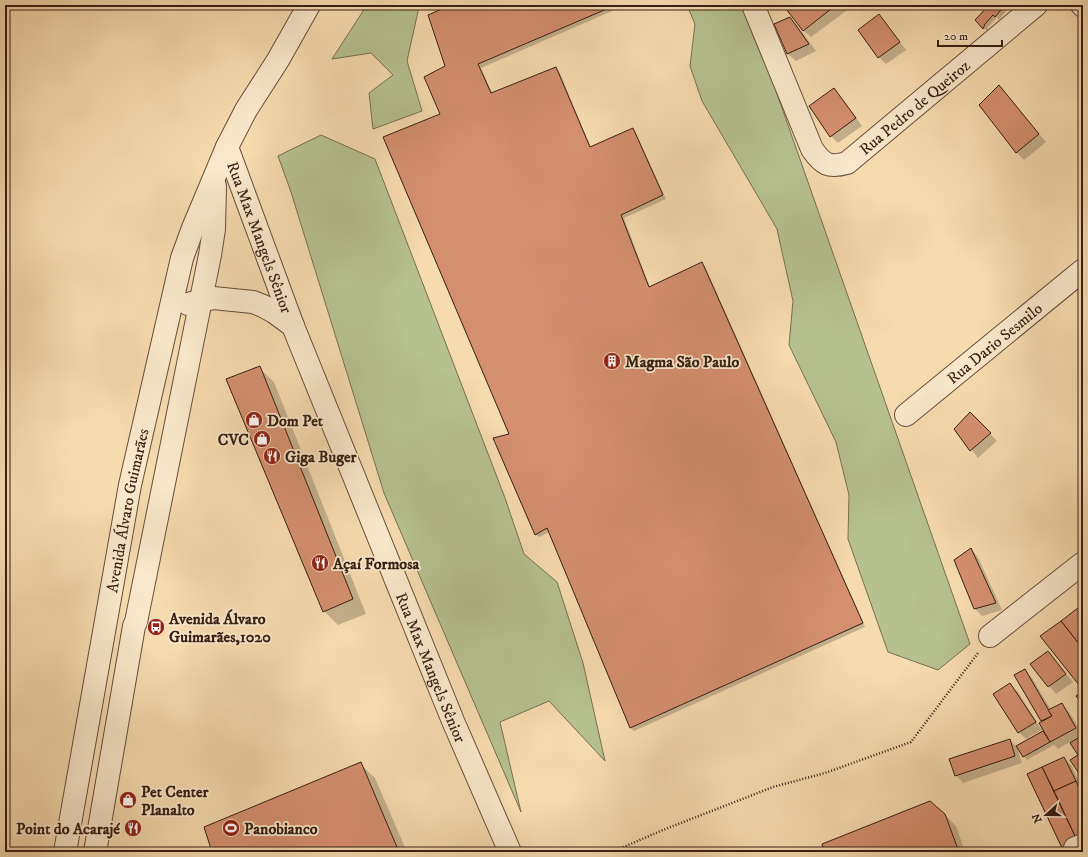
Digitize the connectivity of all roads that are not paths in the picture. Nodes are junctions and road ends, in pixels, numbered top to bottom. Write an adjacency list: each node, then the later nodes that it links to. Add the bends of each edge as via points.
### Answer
1 (309, 5): 4 (street, Avenida Álvaro Guimarães, via 246,110)
2 (753, 5): 3 (street, Rua Pedro de Queiroz, via 812,149 826,164 837,165 848,163)
3 (1036, 5)
4 (227, 147): 5 (street, Avenida Álvaro Guimarães); 9 (street, Rua Max Mangels Sênior)
5 (215, 177): 7 (street, Avenida Álvaro Guimarães, via 182,258); 8 (street, Avenida Álvaro Guimarães, via 214,229)
6 (1083, 270): 10 (street, Rua Dario Sesmilo)
7 (172, 300): 8 (street, Rua Max Mangels Sênior, via 188,304); 13 (street, Avenida Álvaro Guimarães, via 130,485)
8 (201, 301): 9 (street, Rua Max Mangels Sênior, via 218,298 253,302 274,312); 14 (street, Avenida Álvaro Guimarães, via 134,626)
9 (293, 326): 15 (street, Rua Max Mangels Sênior, via 453,721)
10 (906, 415)
11 (1083, 563): 12 (street)
12 (990, 636)
13 (65, 852)
14 (95, 852)
15 (510, 852)

